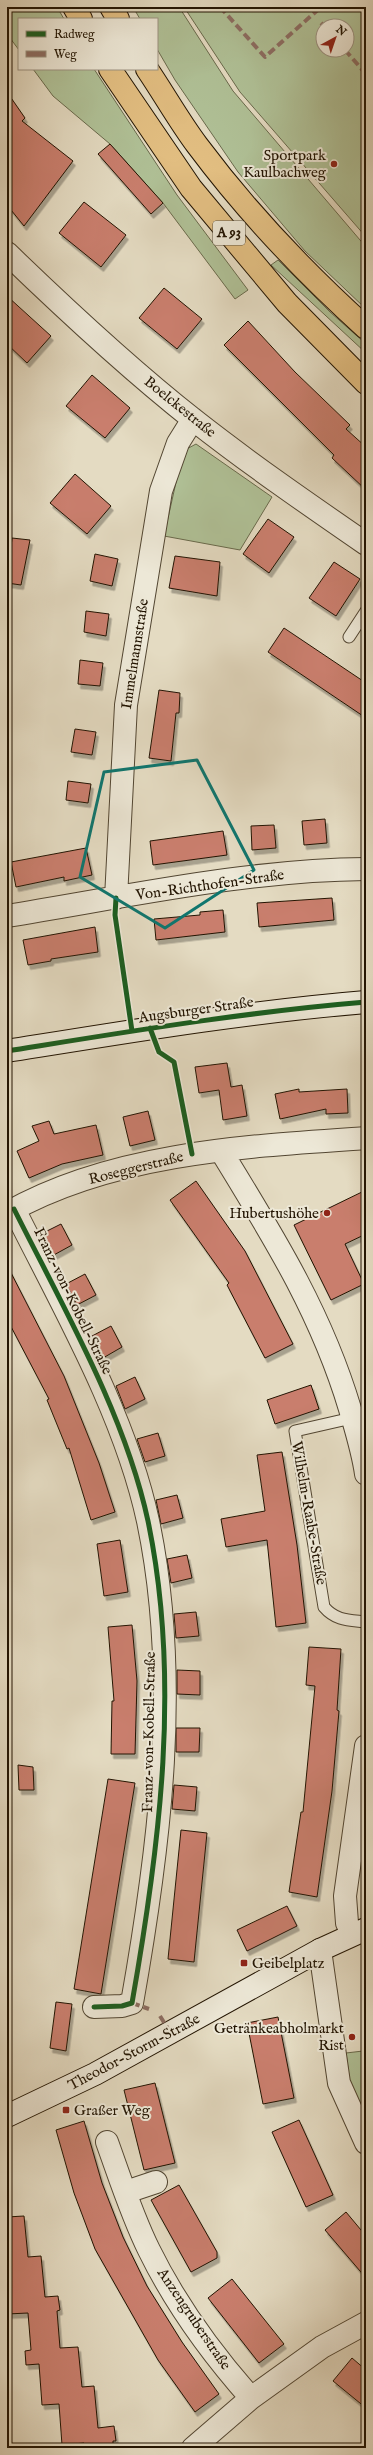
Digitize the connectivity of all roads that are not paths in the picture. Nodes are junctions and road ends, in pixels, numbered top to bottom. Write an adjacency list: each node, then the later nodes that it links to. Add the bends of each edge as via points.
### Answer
1 (74, 7): 3 (highway)
2 (111, 7): 4 (highway)
3 (80, 18)
4 (117, 18)
5 (111, 70): 9 (highway, A 93, via 192,188 288,303)
6 (148, 70): 8 (highway, A 93, via 197,144 263,226 322,288)
7 (7, 253): 10 (street, Boelckestraße, via 78,322)
8 (366, 328)
9 (366, 383)
10 (193, 419): 11 (street, Boelckestraße, via 274,480); 15 (street, Immelmannstraße, via 178,443 161,491 126,705)
11 (366, 544)
12 (366, 611): 13 (lane)
13 (349, 637)
14 (366, 869): 15 (street, Von-Richthofen-Straße, via 332,869 234,880)
15 (116, 898): 16 (street, Von-Richthofen-Straße)
16 (7, 916)
17 (366, 1002): 18 (street, Augsburger Straße, via 303,1007)
18 (7, 1051)
19 (366, 1138): 20 (street, Roseggerstraße)
20 (221, 1151): 21 (street, Roseggerstraße, via 192,1154 102,1174 60,1188); 22 (street, via 295,1274 337,1366)
21 (11, 1211): 28 (street, Franz-von-Kobell-Straße, via 96,1374 122,1435 148,1520 161,1606 164,1694 162,1763 149,1910 132,2003)
22 (352, 1418): 23 (street); 24 (lane, Wilhelm-Raabe-Straße, via 295,1431 324,1607 340,1620)
23 (366, 1474)
24 (366, 1622)
25 (366, 1746): 26 (street, via 346,1896 347,1923)
26 (359, 1932): 27 (street, Theodor-Storm-Straße)
27 (320, 1950): 29 (street, Theodor-Storm-Straße, via 95,2074); 31 (street, via 339,2083)
28 (94, 2008)
29 (7, 2116)
30 (107, 2142): 33 (street, Anzengruberstraße)
31 (366, 2143)
32 (156, 2182): 33 (street)
33 (126, 2192): 35 (street, Anzengruberstraße, via 148,2250 186,2314)
34 (366, 2323): 35 (street, via 322,2348)
35 (251, 2398): 36 (street)
36 (193, 2448)

